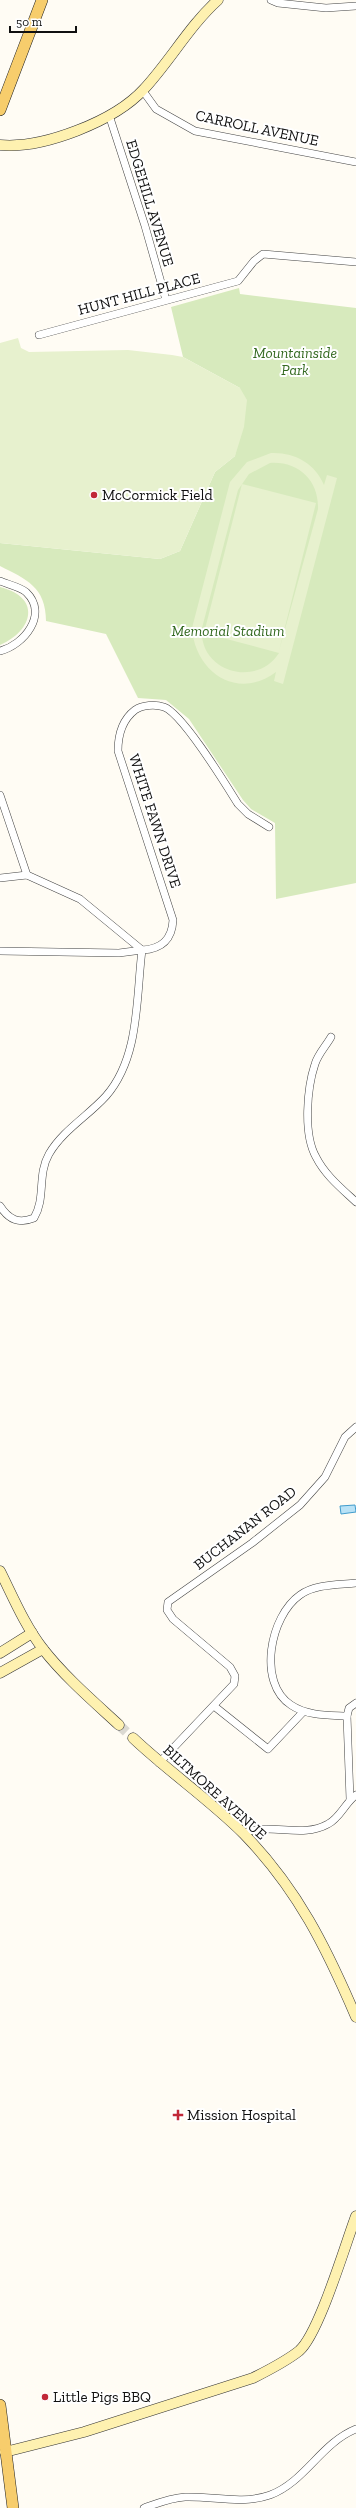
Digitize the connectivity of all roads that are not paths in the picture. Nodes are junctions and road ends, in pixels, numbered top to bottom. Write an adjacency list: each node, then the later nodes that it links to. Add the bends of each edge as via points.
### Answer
1 (42, 0): 6 (main road)
2 (218, 0): 5 (main road)
3 (271, 0): 4 (street, via 326,8)
4 (356, 6)
5 (143, 91): 7 (main road); 9 (street, CARROLL AVENUE, via 156,109 195,131)
6 (0, 110)
7 (109, 115): 8 (main road, via 60,137 23,145); 11 (street, EDGEHILL AVENUE)
8 (0, 145)
9 (356, 162)
10 (356, 262): 11 (street, HUNT HILL PLACE, via 268,253 258,257 238,281)
11 (166, 300): 12 (street, HUNT HILL PLACE)
12 (39, 335)
13 (0, 581): 14 (street, via 26,592 33,603 35,615 28,635)
14 (0, 651)
15 (0, 795): 17 (street)
16 (269, 827): 19 (street, WHITE FAWN DRIVE, via 248,814 238,804 184,724 165,707 146,705 130,713 118,736 118,751 173,920 172,930 162,945 155,949)
17 (26, 875): 18 (street); 19 (street, via 80,898)
18 (0, 878)
19 (142, 950): 20 (street, WHITE FAWN DRIVE, via 119,953); 23 (street, via 132,1037 128,1056 119,1075 107,1095 59,1140 50,1153 42,1171 41,1202 34,1218 26,1221 8,1218)
20 (0, 951)
21 (331, 1037): 22 (street, via 316,1062 311,1080 309,1139 315,1157 331,1179)
22 (356, 1202)
23 (0, 1206)
24 (356, 1427): 32 (street, BUCHANAN ROAD, via 345,1437 325,1477 300,1505 252,1543 168,1602 168,1610 173,1619 230,1667 235,1676 234,1684)
25 (0, 1571): 27 (main road)
26 (356, 1583): 33 (street, via 321,1587 299,1595 289,1606 275,1633 270,1661 273,1684 280,1696)
27 (32, 1633): 28 (main road); 29 (main road)
28 (43, 1649): 30 (main road); 35 (main road, via 74,1683)
29 (0, 1653)
30 (0, 1673)
31 (356, 1703): 34 (street, via 350,1708)
32 (214, 1706): 33 (street, via 268,1749); 37 (street)
33 (304, 1712): 34 (street)
34 (348, 1716): 38 (street)
35 (119, 1725)
36 (134, 1738): 37 (main road, BILTMORE AVENUE)
37 (159, 1763): 39 (main road, BILTMORE AVENUE)
38 (353, 1797): 39 (street, via 325,1826 297,1831 264,1828)
39 (243, 1833): 40 (main road, BILTMORE AVENUE, via 297,1897 314,1926)
40 (356, 2017)
41 (356, 2216): 44 (main road, via 316,2326 299,2351 253,2378 84,2432)
42 (0, 2405): 44 (main road)
43 (356, 2429): 46 (street, via 332,2443 290,2484 270,2495 251,2500 184,2497 169,2499)
44 (3, 2452): 45 (main road)
45 (13, 2508)
46 (144, 2508)

